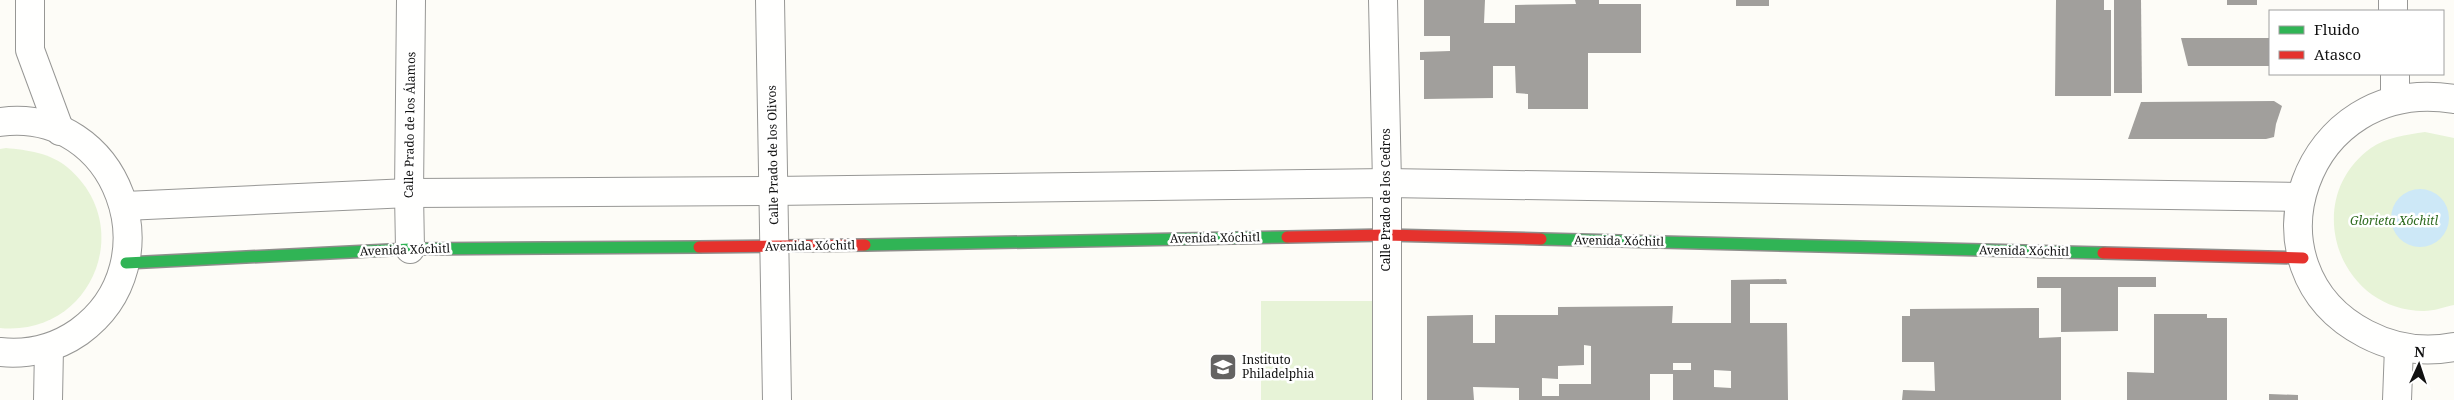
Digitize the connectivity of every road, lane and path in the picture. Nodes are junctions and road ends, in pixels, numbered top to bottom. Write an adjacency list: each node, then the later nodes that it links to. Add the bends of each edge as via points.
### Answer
1 (30, 0): 8 (street, via 30,50)
2 (411, 0): 11 (street, Calle Prado de los Álamos)
3 (770, 0): 10 (street, Calle Prado de los Olivos)
4 (1383, 0): 9 (street, Calle Prado de los Cedros)
5 (2395, 86): 6 (street, via 2417,96); 12 (street, via 2324,146 2309,170)
6 (2454, 99)
7 (0, 122): 8 (street, via 36,123)
8 (60, 131): 13 (street, via 78,141 107,169)
9 (1387, 183): 10 (street); 12 (street); 14 (street, Calle Prado de los Cedros)
10 (773, 191): 11 (street); 15 (street, Calle Prado de los Olivos)
11 (409, 193): 13 (street); 16 (street, Calle Prado de los Álamos)
12 (2301, 197): 17 (street, via 2298,218)
13 (125, 206): 18 (street, via 129,244)
14 (1386, 235): 15 (street, Avenida Xóchitl); 17 (street, Avenida Xóchitl); 25 (street, Calle Prado de los Cedros)
15 (774, 247): 16 (street, Avenida Xóchitl); 24 (street, Calle Prado de los Olivos)
16 (410, 249): 18 (street, Avenida Xóchitl)
17 (2303, 258): 20 (street, via 2311,279 2339,316 2377,340)
18 (126, 263): 21 (street, via 118,286 90,324)
19 (2454, 346): 20 (street, via 2421,350)
20 (2399, 347): 26 (street)
21 (48, 348): 22 (street); 23 (street)
22 (0, 352)
23 (48, 400)
24 (778, 400)
25 (1387, 400)
26 (2397, 400)

